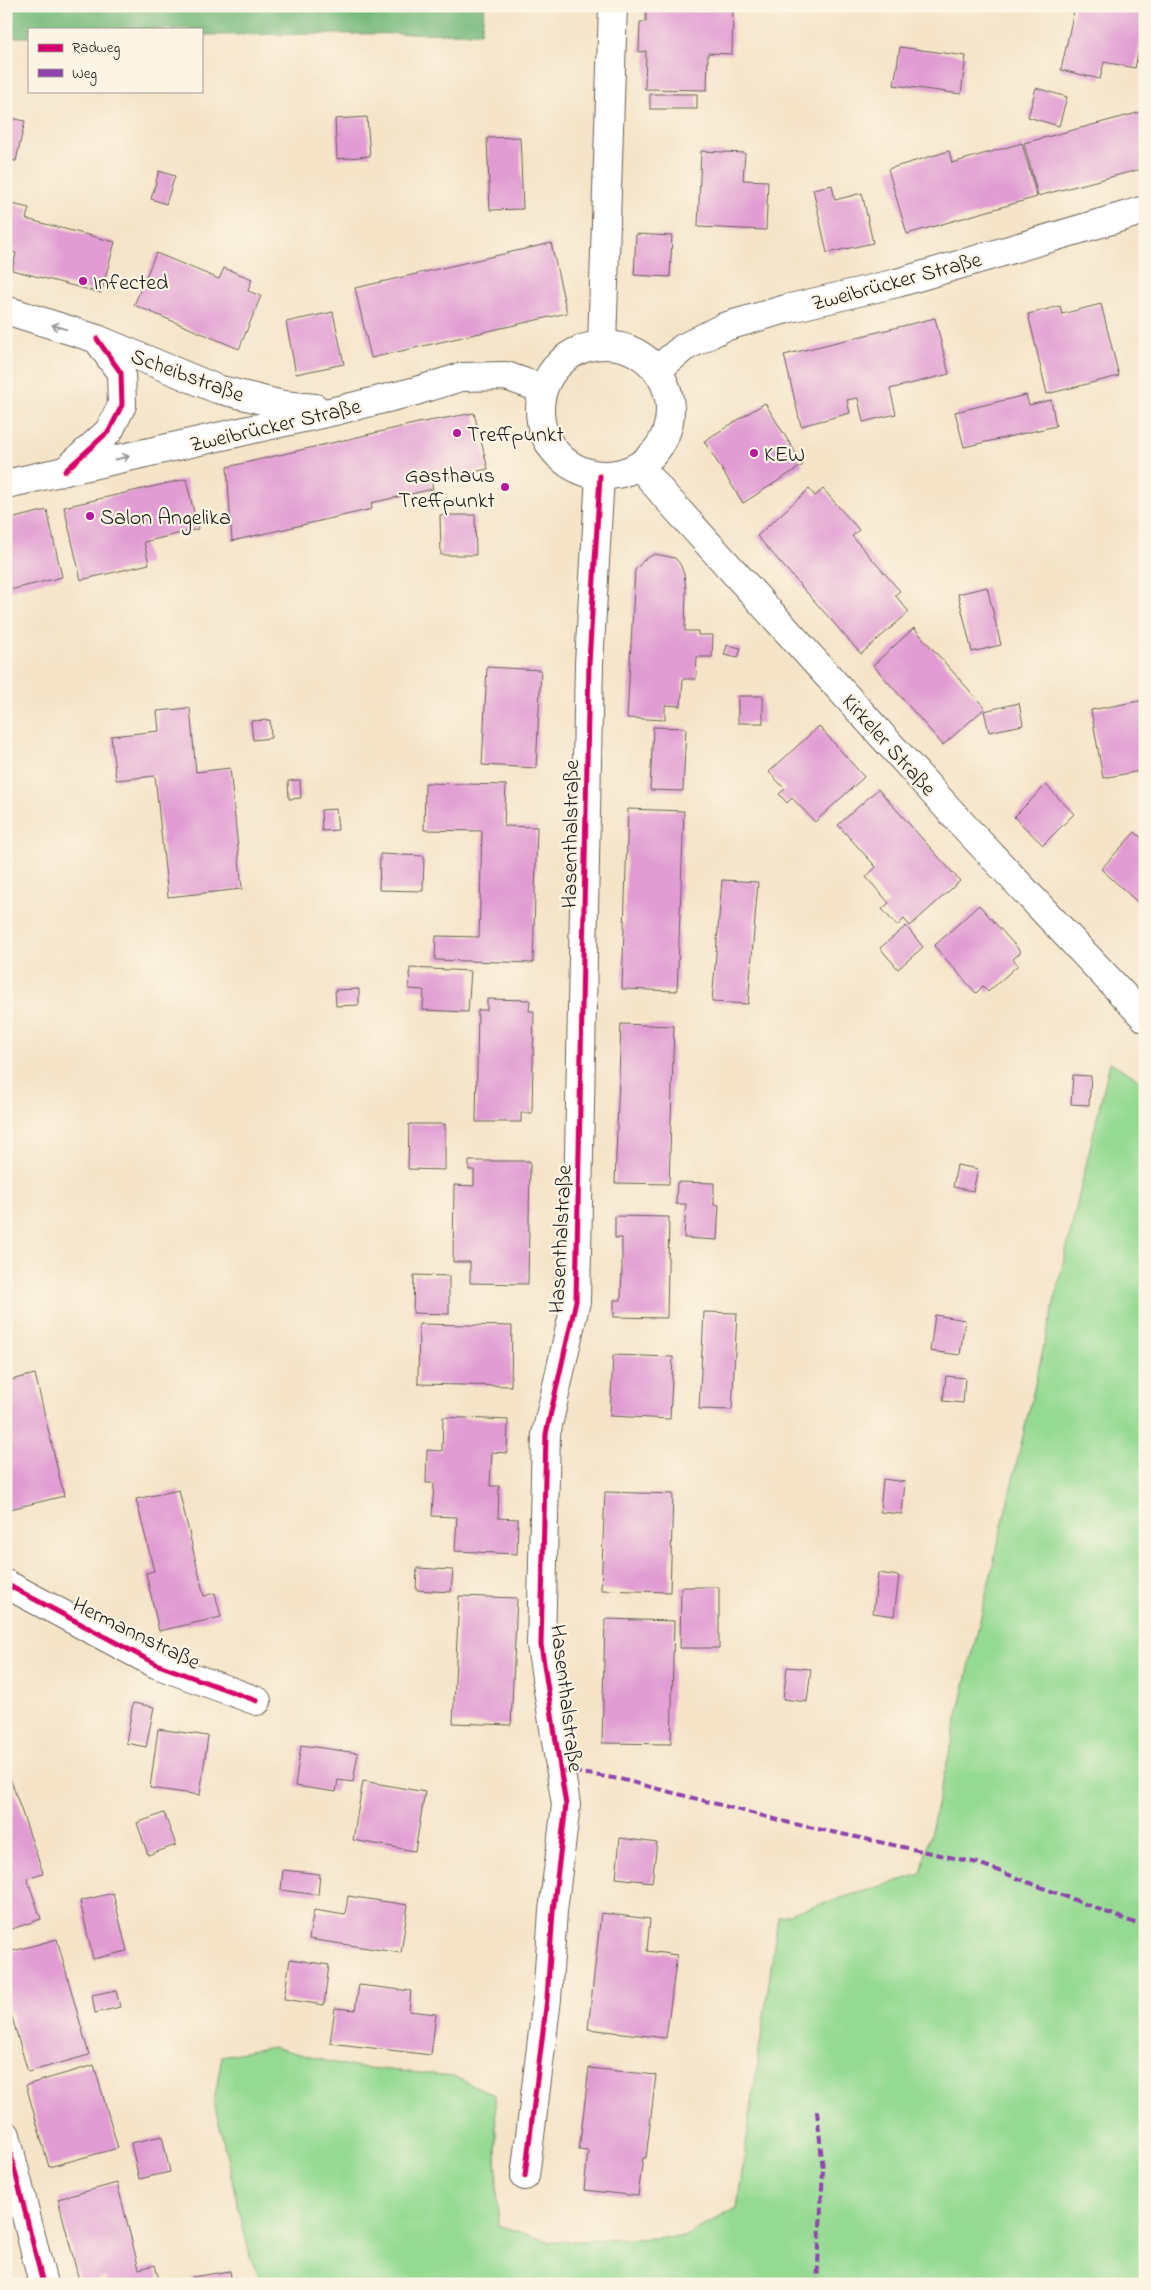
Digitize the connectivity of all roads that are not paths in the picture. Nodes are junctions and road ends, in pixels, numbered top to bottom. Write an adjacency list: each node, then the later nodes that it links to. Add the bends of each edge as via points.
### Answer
1 (613, 6): 5 (main road)
2 (1145, 210): 6 (main road, Zweibrücker Straße, via 897,283 724,327 683,348)
3 (6, 310): 4 (main road, Scheibstraße, one-way to 3)
4 (97, 339): 8 (main road, Scheibstraße, via 217,389 282,405); 10 (main road, Scheibstraße, via 121,373 122,405 109,431)
5 (602, 345): 6 (main road, via 623,347 642,356); 7 (main road, via 583,349 566,358 552,371)
6 (657, 370): 9 (main road, via 667,389 670,410 667,432 656,451)
7 (543, 389): 8 (main road, Zweibrücker Straße, via 506,376 461,377); 11 (main road, via 542,428 550,447 564,462 581,472)
8 (338, 410): 10 (main road, Zweibrücker Straße, one-way to 8)
9 (640, 466): 11 (main road, via 622,474); 13 (main road, Kirkeler Straße, via 955,817)
10 (66, 471): 12 (main road, Zweibrücker Straße)
11 (600, 476): 17 (main road, Hasenthalstraße, via 589,663 576,1301 546,1434 541,1626 541,1645 566,1805)
12 (6, 484)
13 (1145, 1018)
14 (6, 1584): 15 (main road, Hermannstraße, via 156,1664)
15 (257, 1701)
16 (6, 2135): 18 (main road)
17 (525, 2176)
18 (43, 2284)

